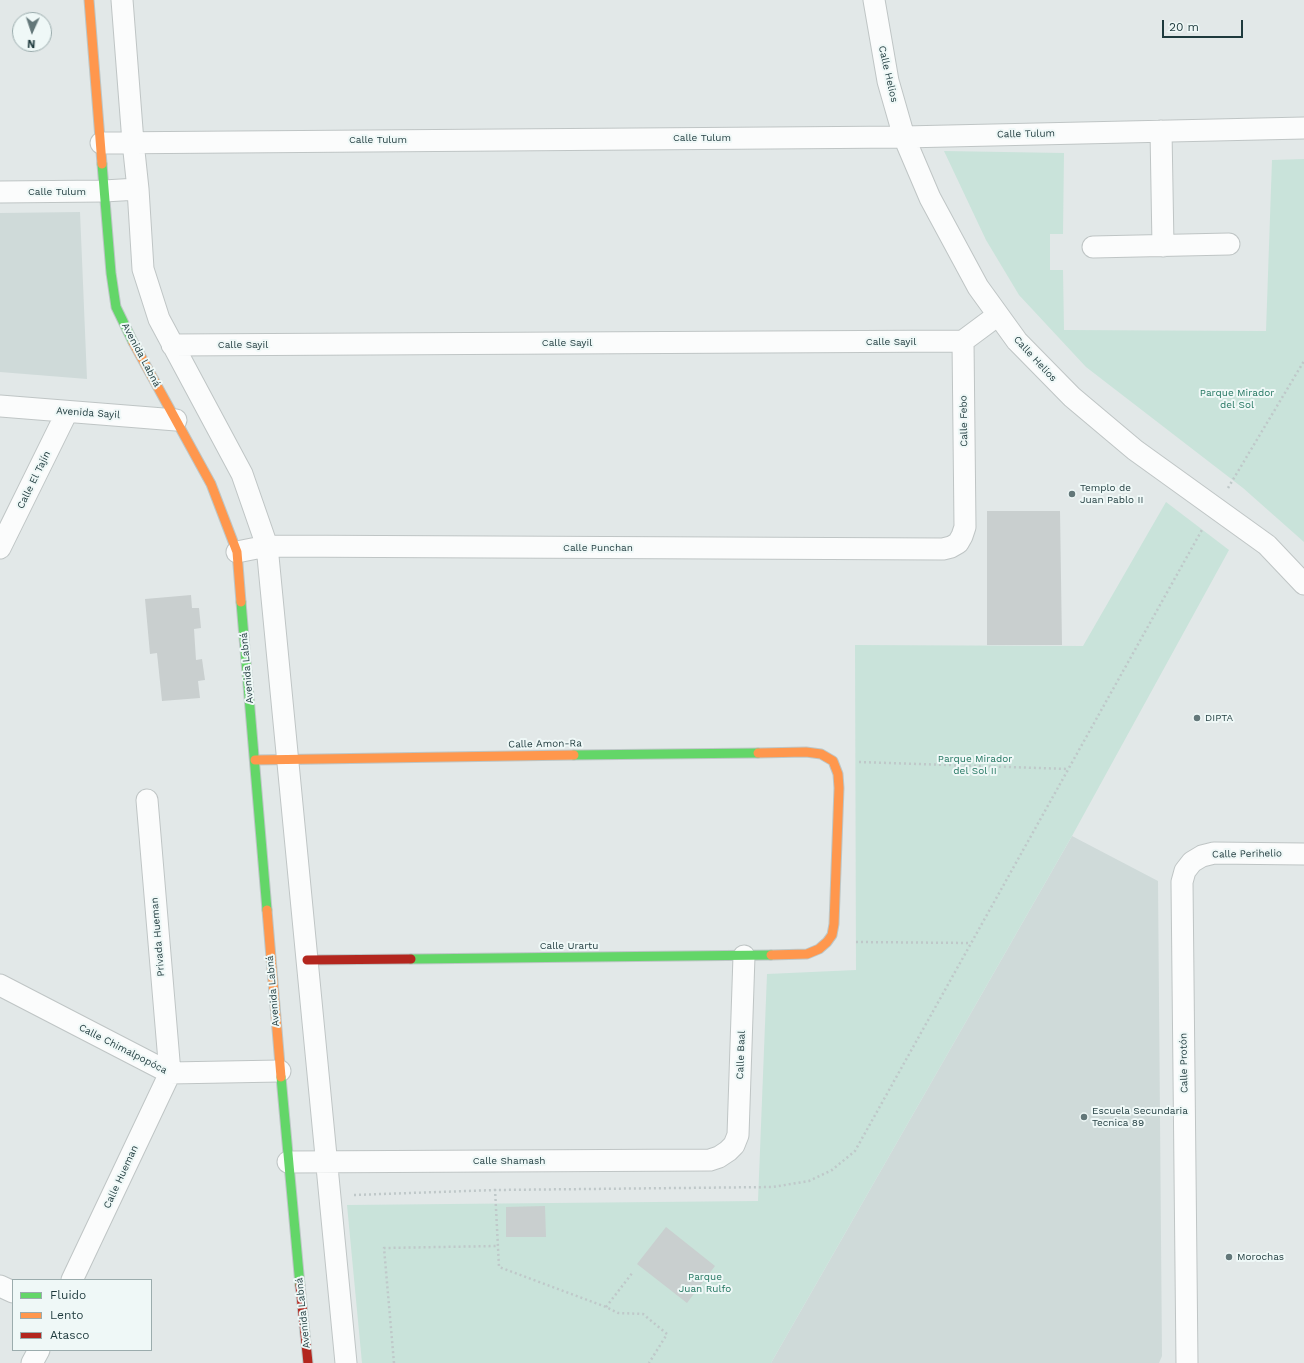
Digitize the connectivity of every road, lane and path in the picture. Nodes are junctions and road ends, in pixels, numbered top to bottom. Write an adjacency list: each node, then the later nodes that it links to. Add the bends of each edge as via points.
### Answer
1 (89, 0): 8 (street, Avenida Labná)
2 (122, 0): 7 (street)
3 (874, 0): 6 (street, Calle Helios, via 888,81)
4 (1304, 128): 5 (street, Calle Tulum)
5 (1161, 131): 6 (street, Calle Tulum); 13 (street)
6 (904, 137): 7 (street, Calle Tulum); 15 (street, Calle Helios, via 930,198 978,287)
7 (133, 142): 8 (street, Calle Tulum); 9 (street)
8 (101, 143): 10 (street, Avenida Labná)
9 (138, 190): 10 (street, Calle Tulum); 17 (street, via 143,269 159,319)
10 (104, 191): 11 (street, Calle Tulum); 21 (street, Avenida Labná, via 116,307 127,332)
11 (0, 192)
12 (1230, 244): 13 (street)
13 (1163, 246): 14 (street)
14 (1092, 247)
15 (998, 315): 16 (street); 22 (street, Calle Helios, via 1017,341 1072,397 1134,450)
16 (963, 341): 17 (street, Calle Sayil); 23 (street, Calle Febo, via 965,527)
17 (172, 345): 24 (street, via 242,474)
18 (1304, 361): 22 (path)
19 (0, 406): 20 (street, Avenida Sayil)
20 (67, 412): 21 (street, Avenida Sayil); 25 (street, Calle El Tajín)
21 (176, 420): 26 (street, Avenida Labná, via 211,484)
22 (1215, 508): 27 (street, Calle Helios, via 1267,545); 31 (path)
23 (958, 543): 24 (street, Calle Punchan, via 943,549)
24 (267, 546): 26 (street, Calle Punchan); 28 (street)
25 (0, 548)
26 (237, 552): 29 (street, Avenida Labná)
27 (1304, 584)
28 (288, 759): 29 (street, Calle Amon-Ra); 30 (street, Calle Amon-Ra, via 806,752 821,754); 38 (street)
29 (255, 760): 40 (street, Avenida Labná)
30 (833, 761): 31 (path); 35 (street, via 838,774 839,788 834,924 832,935)
31 (1068, 769): 36 (path)
32 (147, 800): 41 (street, Privada Hueman)
33 (1304, 854): 34 (street, Calle Perihelio, via 1214,853)
34 (1192, 862): 60 (street, Calle Protón, via 1185,870 1182,882)
35 (827, 942): 36 (path); 37 (street, Calle Urartu, via 807,954)
36 (971, 943): 46 (path, via 855,1151 832,1170 809,1181 773,1187)
37 (744, 956): 38 (street, Calle Urartu); 42 (street, Calle Baal, via 738,1135)
38 (307, 960): 43 (street)
39 (0, 985): 41 (street, Calle Chimalpopóca)
40 (280, 1071): 41 (street, Calle Chimalpopóca); 45 (street, Avenida Labná)
41 (170, 1073): 50 (street, Calle Hueman)
42 (728, 1151): 44 (street, Calle Shamash, via 710,1160)
43 (326, 1161): 44 (street, Calle Shamash); 45 (street, Calle Shamash); 47 (street)
44 (493, 1161): 46 (path)
45 (288, 1162): 56 (street, Avenida Labná)
46 (495, 1190): 47 (path); 48 (path)
47 (329, 1196): 57 (street)
48 (497, 1246): 53 (path, via 498,1267); 58 (path, via 384,1248)
49 (632, 1272): 53 (path)
50 (72, 1279)
51 (0, 1286): 52 (street)
52 (12, 1292)
53 (606, 1307): 59 (path, via 618,1313 643,1314 667,1334)
54 (38, 1351): 55 (street)
55 (32, 1363)
56 (308, 1363)
57 (346, 1363)
58 (394, 1363)
59 (649, 1363)
60 (1187, 1363)

